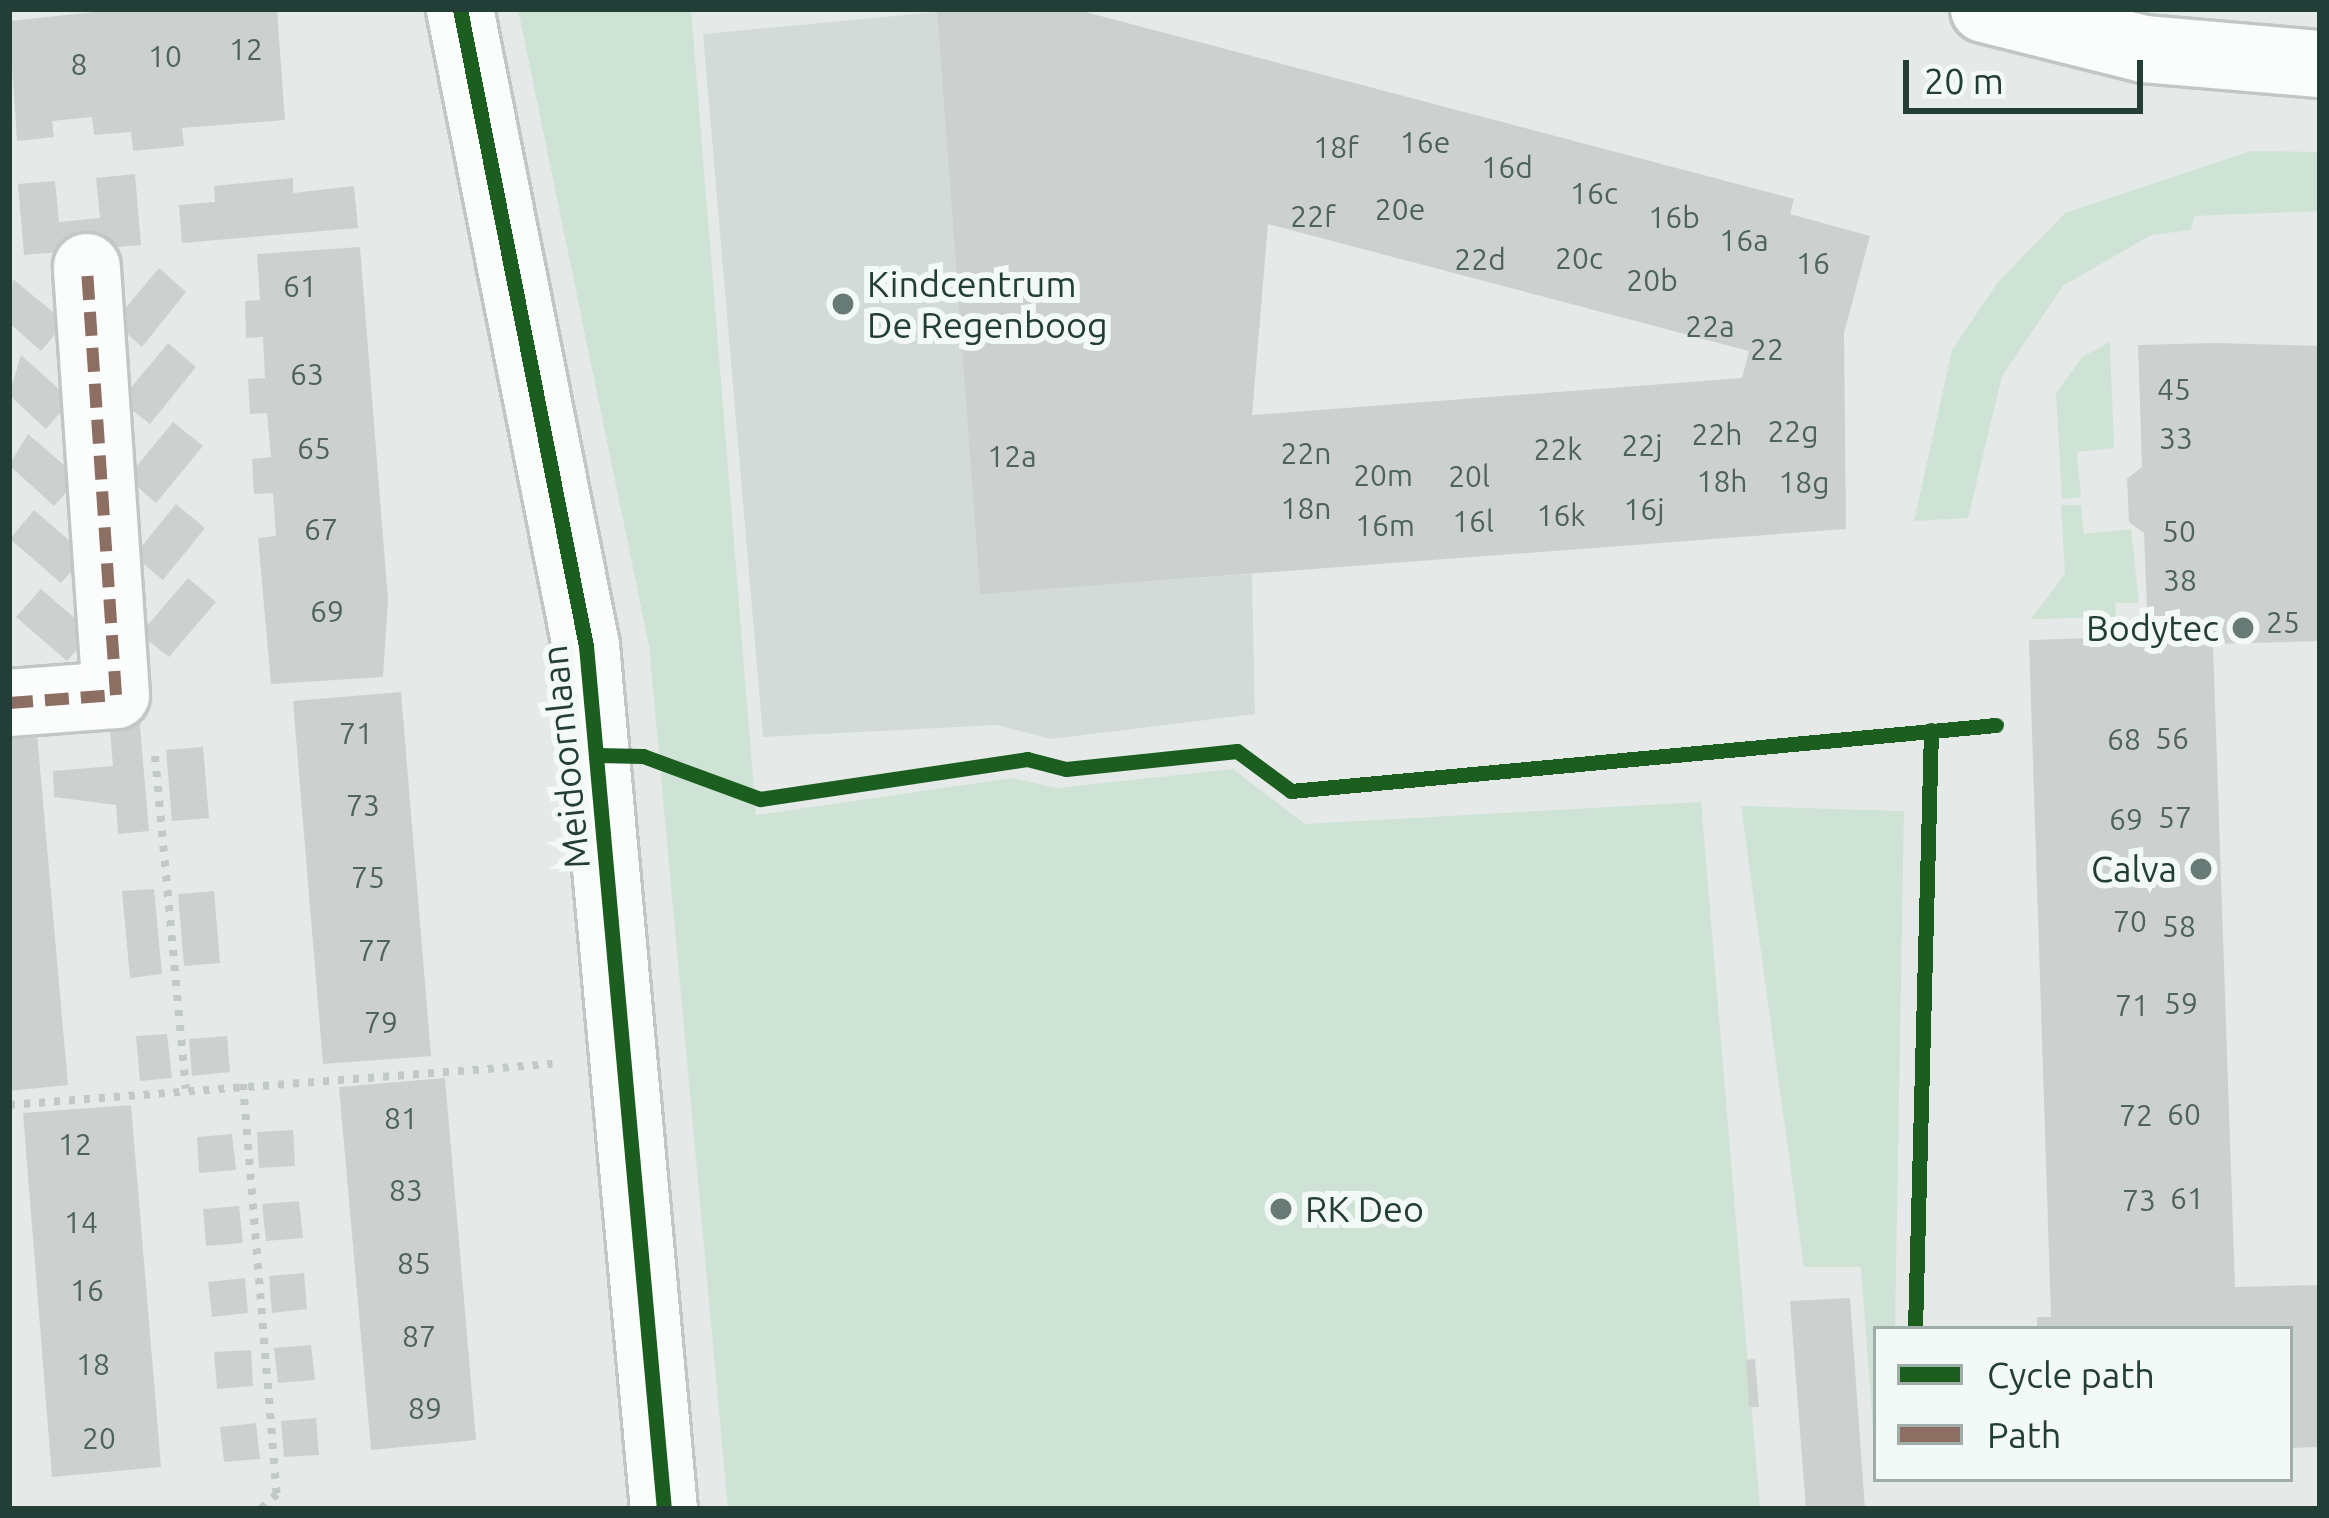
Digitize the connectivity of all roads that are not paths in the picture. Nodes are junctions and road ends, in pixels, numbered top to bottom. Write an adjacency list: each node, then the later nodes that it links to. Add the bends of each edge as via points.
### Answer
1 (460, 9): 6 (street, Meidoornlaan, via 586,646)
2 (1984, 9): 3 (street, via 2144,49)
3 (2290, 46)
4 (87, 267): 5 (street, via 116,695)
5 (9, 703)
6 (664, 1509)

